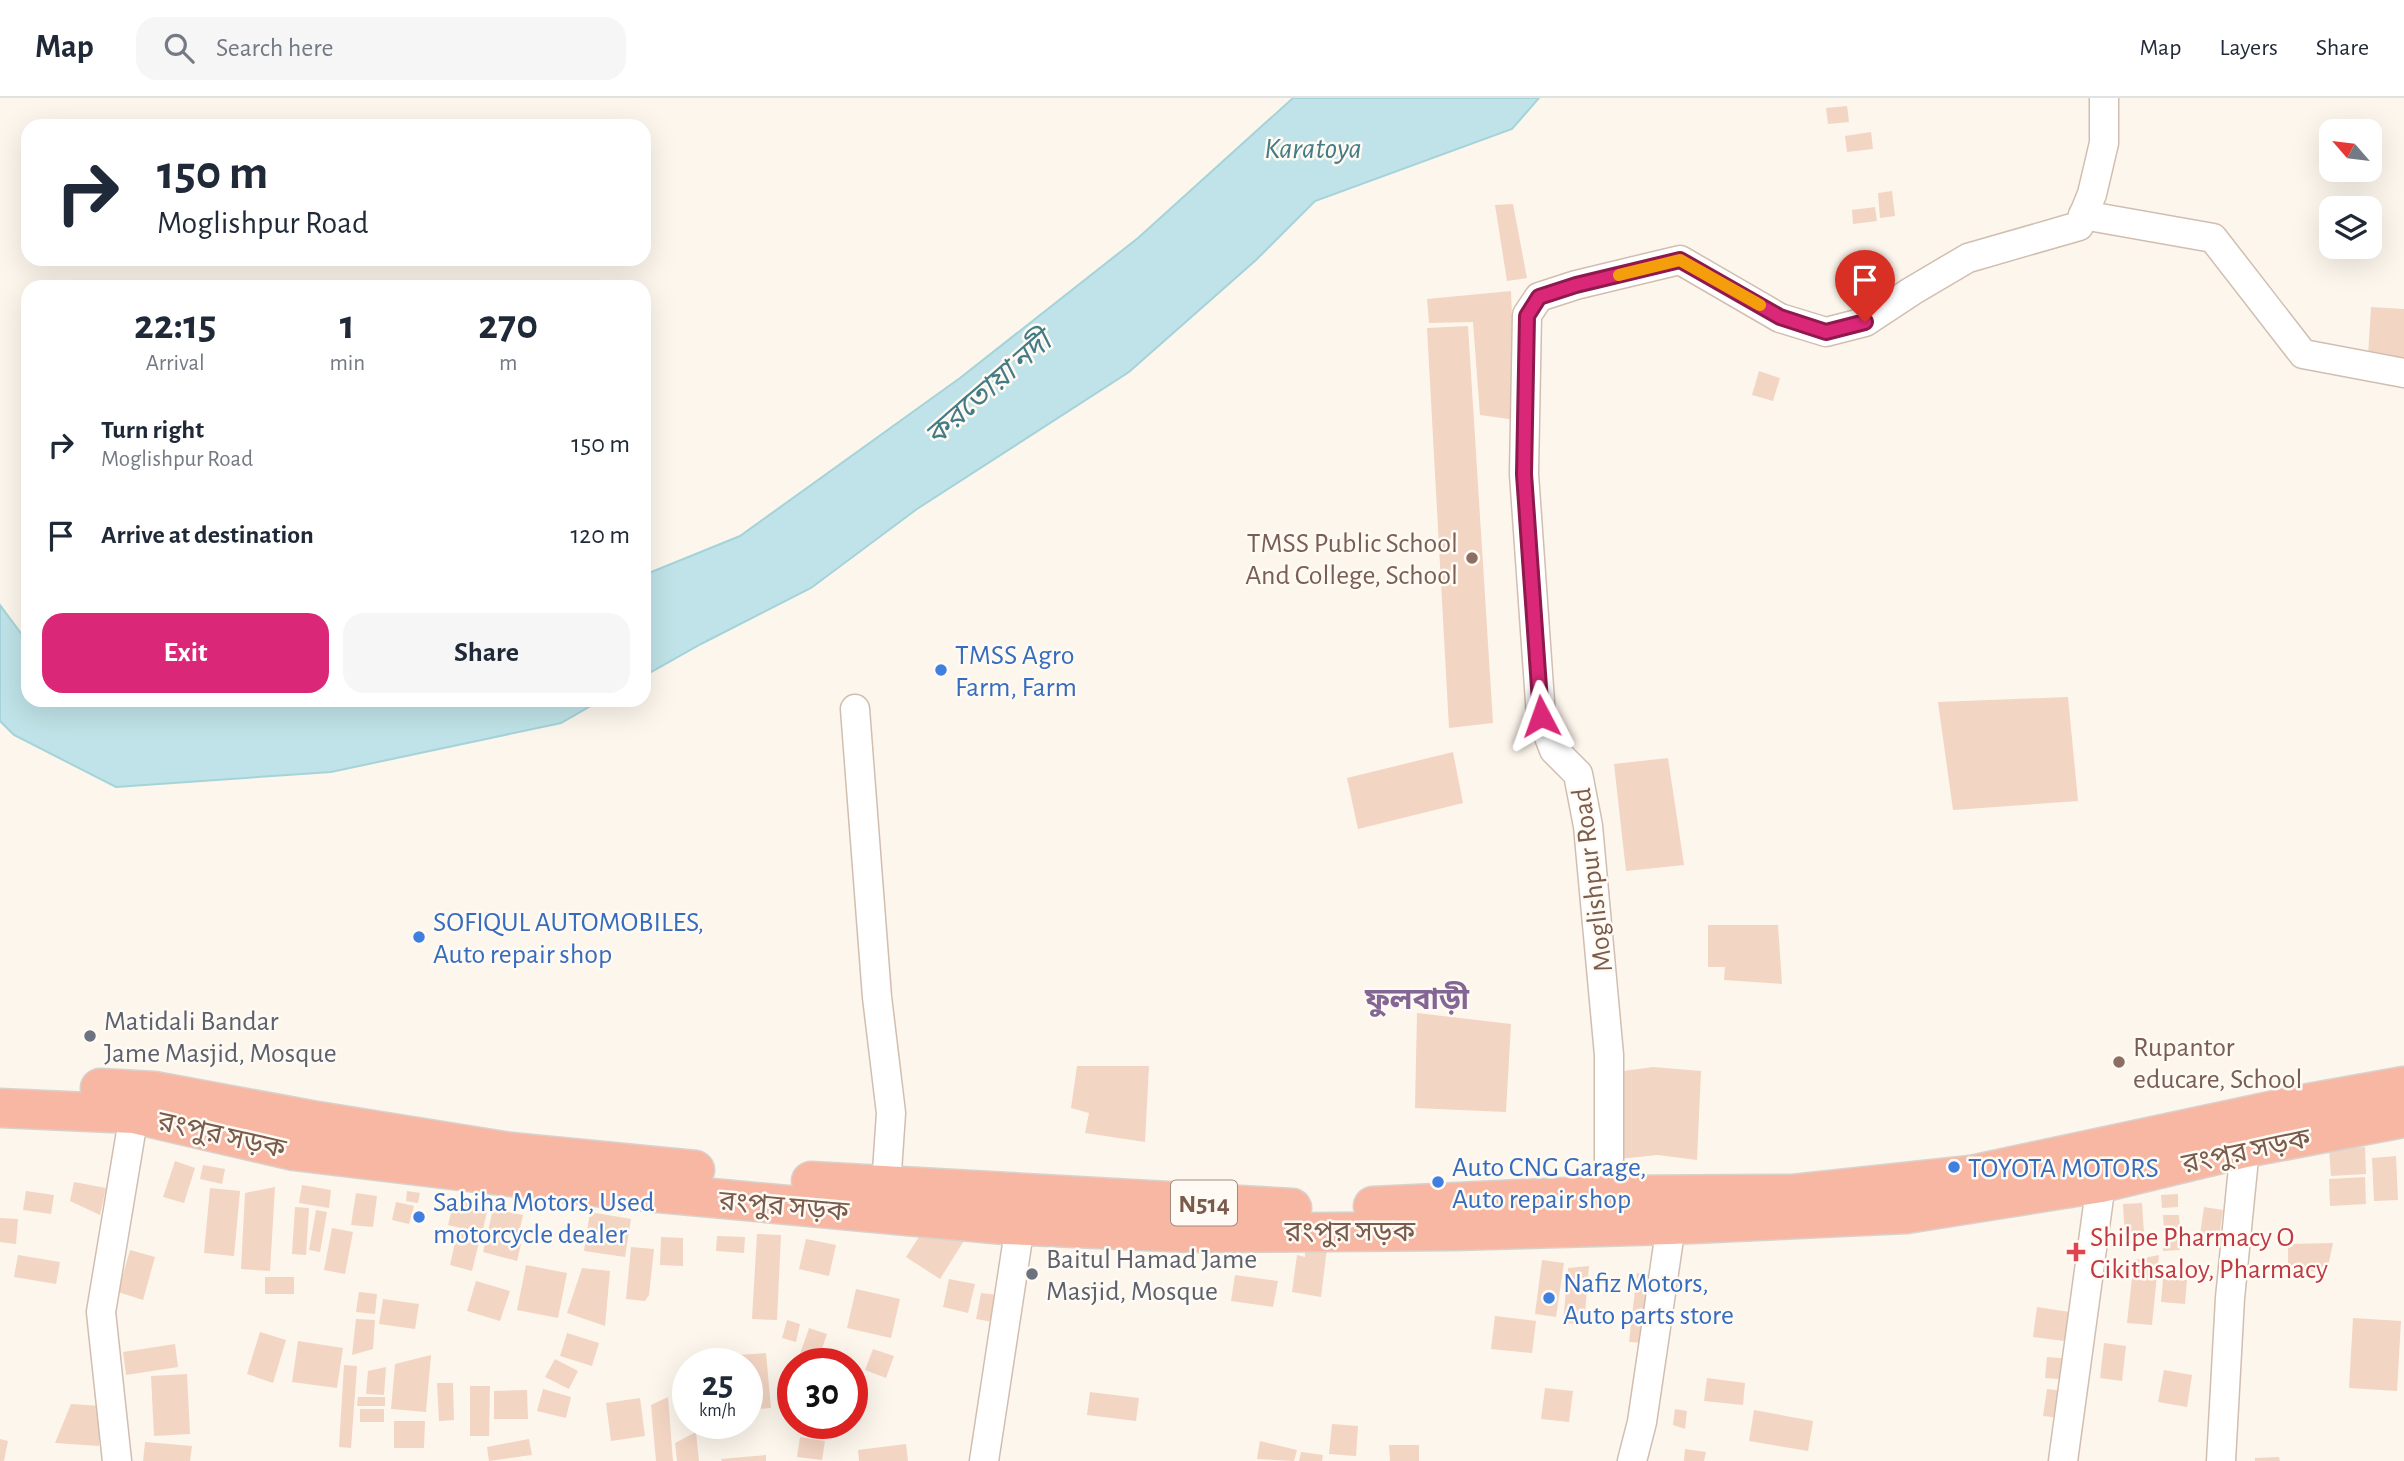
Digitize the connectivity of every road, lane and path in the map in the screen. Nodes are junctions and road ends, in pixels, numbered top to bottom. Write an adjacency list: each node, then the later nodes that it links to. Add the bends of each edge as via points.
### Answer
1 (2104, 98): 2 (street, via 2104,143)
2 (2083, 215): 3 (street, via 2213,238 2304,354); 13 (street, Moglishpur Road, via 2079,226 1968,258 1865,322 1826,332 1780,317 1680,260 1539,297 1527,316 1524,474 1541,716 1554,750 1578,774 1588,826 1609,1055)
3 (2404, 373)
4 (855, 709): 12 (street, via 877,997 891,1113)
5 (0, 1085): 12 (highway, রংপুর সড়ক / N514, via 154,1091 510,1152)
6 (2404, 1086): 13 (highway, রংপুর সড়ক / N514, via 1972,1175 1793,1194)
7 (0, 1108): 8 (highway, রংপুর সড়ক / N514)
8 (134, 1114): 14 (highway, রংপুর সড়ক / N514, via 294,1151 604,1188); 16 (street, via 101,1312)
9 (2404, 1118): 10 (highway, রংপুর সড়ক / N514)
10 (2245, 1148): 11 (highway, রংপুর সড়ক / N514); 20 (street)
11 (2101, 1183): 15 (highway, রংপুর সড়ক / N514, via 1906,1214); 19 (street)
12 (886, 1186): 13 (highway, রংপুর সড়ক / N514, via 1313,1209)
13 (1609, 1195)
14 (1020, 1225): 15 (highway, রংপুর সড়ক / N514, via 1191,1233); 17 (street)
15 (1671, 1225): 18 (street, via 1642,1422)
16 (117, 1461)
17 (984, 1461)
18 (1632, 1461)
19 (2063, 1461)
20 (2221, 1461)

